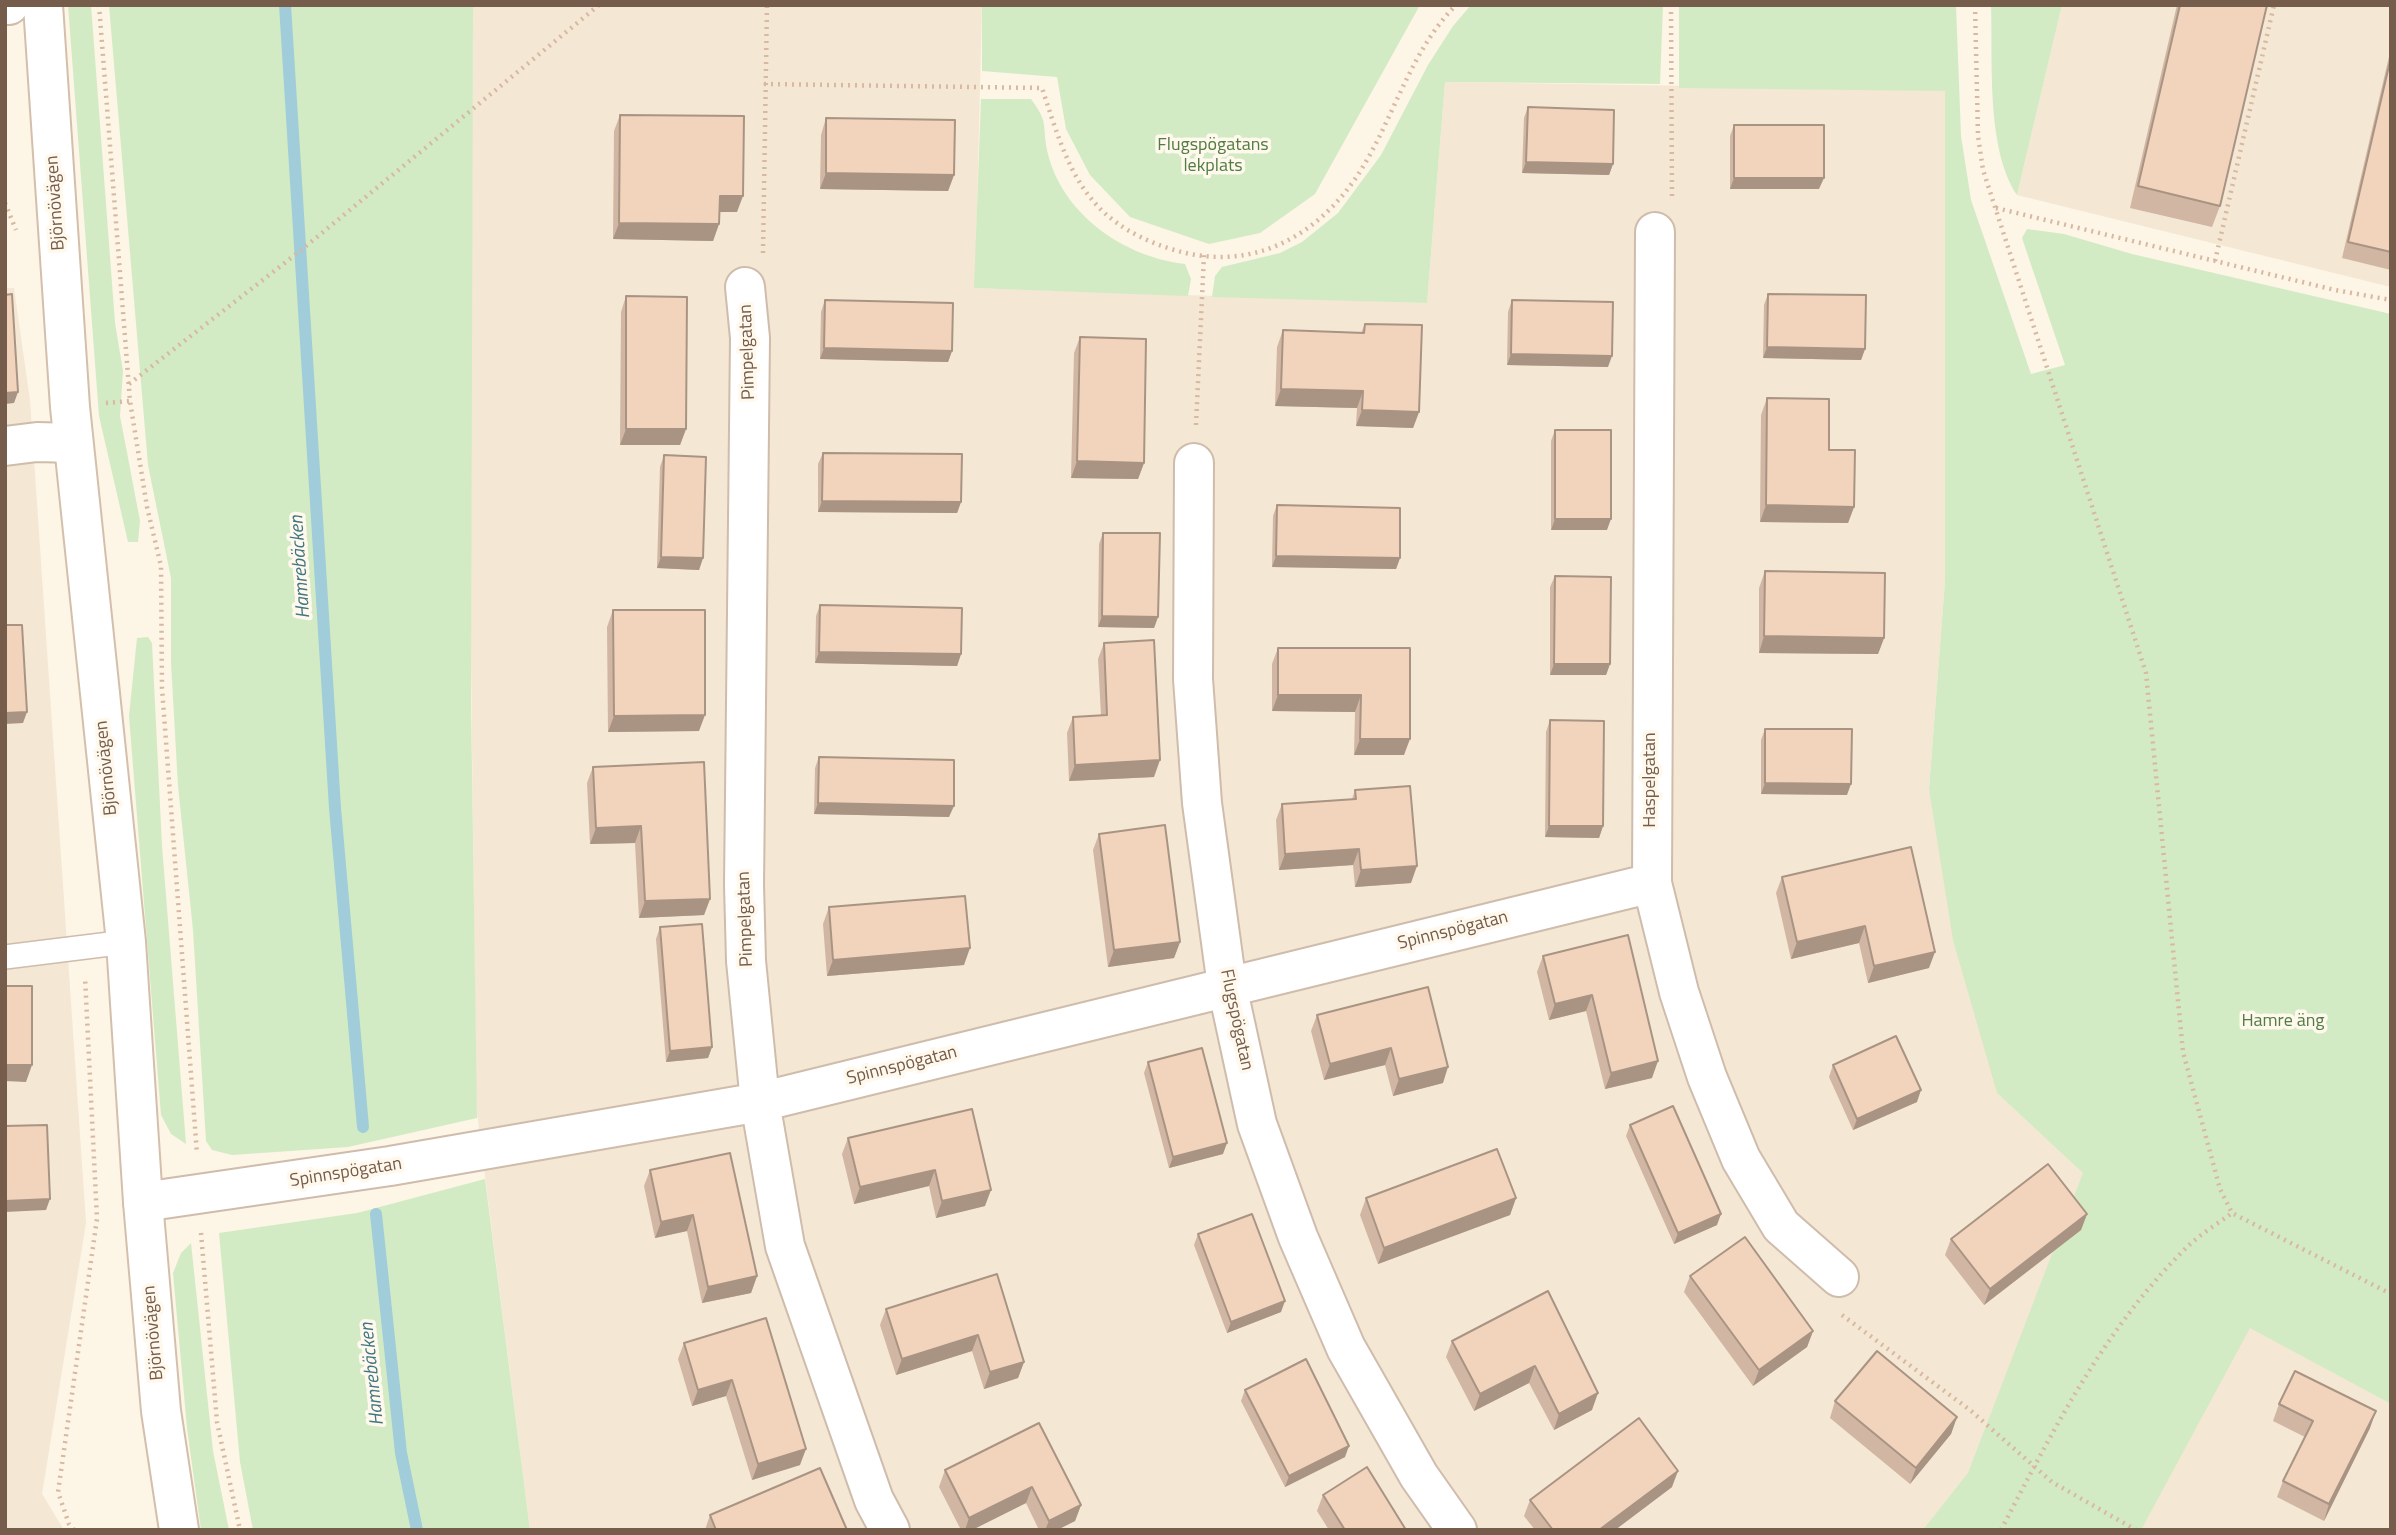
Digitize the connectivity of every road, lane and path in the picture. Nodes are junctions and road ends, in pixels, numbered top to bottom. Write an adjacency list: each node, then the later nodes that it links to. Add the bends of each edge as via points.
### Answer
1 (43, 5): 19 (street, Björnövägen)
2 (99, 5): 18 (path)
3 (599, 5): 18 (path, via 300,251)
4 (767, 5): 9 (path)
5 (1456, 5): 14 (path, via 1419,57 1360,171 1317,222 1265,251)
6 (1671, 5): 13 (path, via 1672,207)
7 (1975, 5): 11 (path, via 1978,136)
8 (2274, 5): 15 (path)
9 (764, 84): 14 (path, via 1042,88 1062,153 1090,198 1138,236); 16 (path, via 763,257)
10 (5, 203): 12 (path)
11 (1995, 208): 15 (path); 30 (path, via 2146,673 2183,1052 2220,1189)
12 (17, 232)
13 (1655, 232): 22 (street, Haspelgatan)
14 (1204, 255): 21 (path)
15 (2215, 261): 17 (path)
16 (745, 287): 27 (street, Pimpelgatan, via 750,338 744,885 746,961)
17 (2391, 299)
18 (129, 384): 28 (path, via 146,507 161,566 162,688)
19 (74, 443): 20 (street); 23 (street, Björnövägen)
20 (5, 446)
21 (1194, 463): 26 (street, Flugspögatan, via 1193,679 1202,803)
22 (1652, 883): 26 (street, Spinnspögatan); 31 (street, Haspelgatan, via 1679,992 1741,1159 1781,1226)
23 (125, 942): 24 (lane); 29 (street, Björnövägen)
24 (83, 948): 25 (lane); 34 (path, via 97,1219 58,1492)
25 (5, 957)
26 (1227, 986): 27 (street, Spinnspögatan); 38 (street, Flugspögatan, via 1257,1124 1298,1237 1346,1349 1419,1476)
27 (760, 1102): 28 (street, Spinnspögatan); 37 (street, Pimpelgatan, via 785,1246 874,1500)
28 (197, 1197): 29 (street, Spinnspögatan); 36 (path, via 217,1422)
29 (143, 1202): 35 (street, Björnövägen, via 161,1411)
30 (2232, 1213): 32 (path); 33 (path, via 2187,1247 2140,1298 2104,1345)
31 (1839, 1277): 33 (path, via 1833,1309 1970,1410)
32 (2391, 1294)
33 (2034, 1466): 39 (path); 40 (path, via 2052,1482)
34 (74, 1530)
35 (179, 1530)
36 (240, 1530)
37 (890, 1530)
38 (1457, 1530)
39 (2001, 1530)
40 (2136, 1530)

